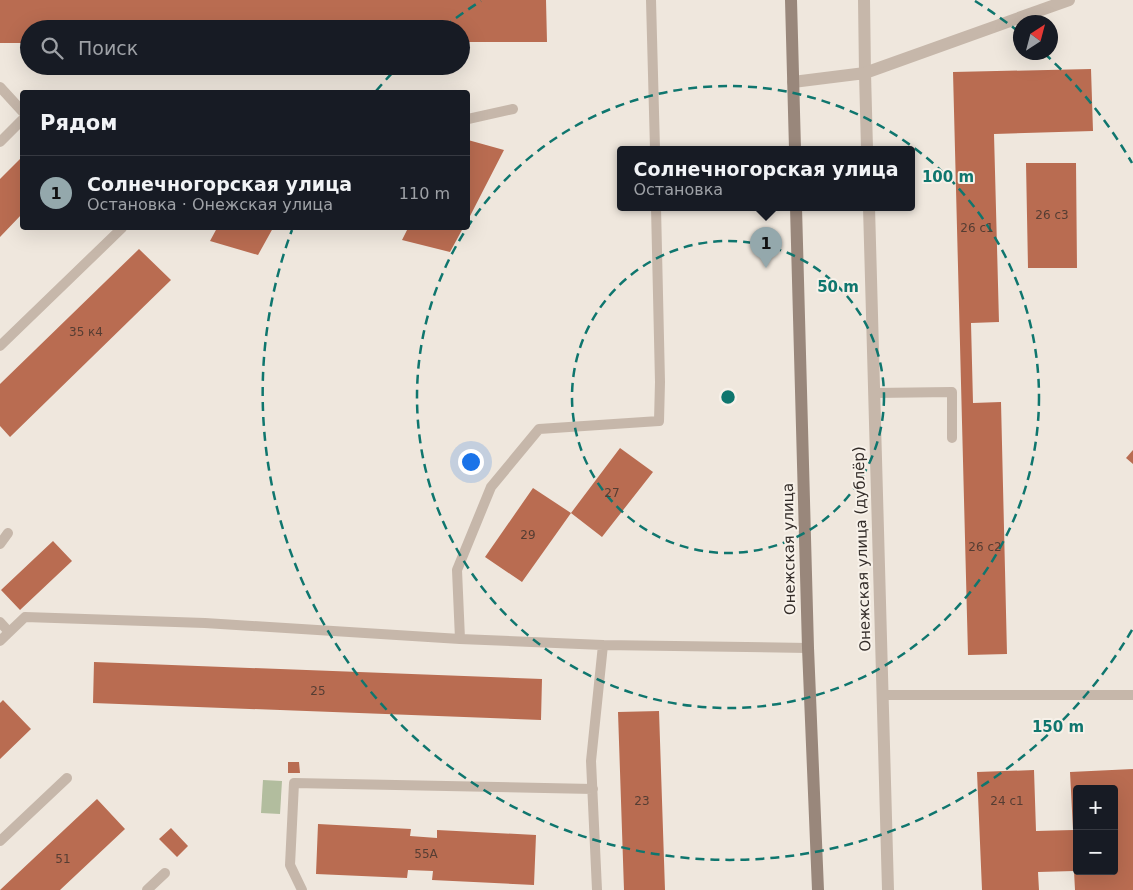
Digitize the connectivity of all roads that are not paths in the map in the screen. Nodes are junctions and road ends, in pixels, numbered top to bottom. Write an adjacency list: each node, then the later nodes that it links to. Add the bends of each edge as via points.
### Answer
1 (651, 0): 13 (lane)
2 (792, 0): 6 (main road)
3 (864, 0): 5 (street)
4 (1069, 0): 5 (street)
5 (865, 73): 6 (street); 15 (street)
6 (793, 82): 14 (main road)
7 (0, 87): 8 (lane)
8 (20, 109)
9 (513, 110): 10 (lane)
10 (470, 118)
11 (20, 122): 12 (lane)
12 (0, 142)
13 (655, 146)
14 (795, 146)
15 (867, 146)
16 (656, 211): 27 (lane, via 660,421 539,429 491,486 457,570)
17 (796, 211): 30 (main road, Онежская улица)
18 (869, 211): 21 (street, Онежская улица (дублёр))
19 (120, 230): 20 (lane)
20 (0, 346)
21 (874, 393): 22 (lane, via 952,392); 31 (street, Онежская улица (дублёр))
22 (952, 438)
23 (8, 533): 24 (lane)
24 (0, 544)
25 (0, 622): 26 (lane)
26 (9, 632): 27 (lane, via 25,617 206,623); 28 (lane)
27 (460, 639): 29 (lane)
28 (0, 640)
29 (604, 645): 30 (lane); 34 (lane, via 591,761)
30 (808, 648): 40 (main road, Онежская улица)
31 (882, 695): 32 (lane); 41 (street, Онежская улица (дублёр))
32 (1133, 695)
33 (67, 778): 35 (lane)
34 (592, 788): 38 (lane, via 294,783 290,865); 39 (lane)
35 (0, 841)
36 (165, 872): 37 (lane)
37 (147, 890)
38 (302, 890)
39 (597, 890)
40 (818, 890)
41 (888, 890)

